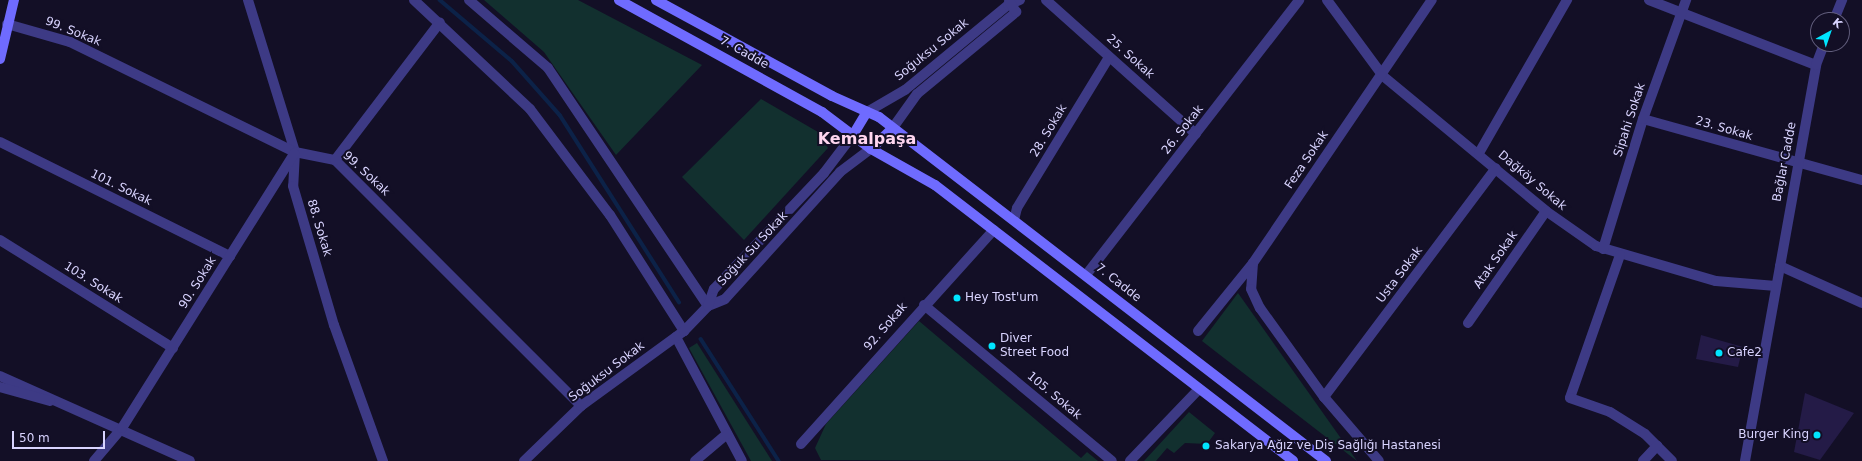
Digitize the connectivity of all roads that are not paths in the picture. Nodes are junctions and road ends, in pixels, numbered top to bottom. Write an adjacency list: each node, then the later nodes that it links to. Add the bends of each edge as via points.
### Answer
1 (14, 0): 20 (main road)
2 (248, 0): 33 (street, 88. Sokak)
3 (414, 0): 19 (street)
4 (469, 0): 52 (street, via 548,68)
5 (619, 0): 30 (main road, 7. Cadde, via 822,112)
6 (656, 0): 26 (main road, 7. Cadde)
7 (1020, 0): 16 (street, Soğuksu Sokak)
8 (1046, 0): 22 (street, 25. Sokak)
9 (1299, 0): 29 (street, 26. Sokak)
10 (1327, 0): 25 (street, Dağköy Sokak)
11 (1432, 0): 25 (street, Feza Sokak)
12 (1567, 0): 34 (street)
13 (1649, 0): 18 (street)
14 (1686, 0): 18 (street, Sipahi Sokak)
15 (1842, 0): 17 (street)
16 (1010, 3): 26 (street, Soğuksu Sokak, via 905,90); 28 (street, Soğuksu Sokak, via 1016,12 917,94)
17 (1837, 12)
18 (1681, 14): 24 (street); 27 (street, Sipahi Sokak)
19 (440, 22): 35 (street); 55 (street, via 530,108 610,215)
20 (8, 24): 23 (main road); 33 (street, 99. Sokak, via 70,42)
21 (1821, 52): 24 (street, Bağlar Cadde)
22 (1109, 56): 29 (street, 25. Sokak); 40 (street, 28. Sokak, via 1016,208)
23 (0, 59)
24 (1816, 65): 36 (street, Bağlar Cadde)
25 (1383, 76): 34 (street, Dağköy Sokak); 46 (street, Feza Sokak, via 1370,88)
26 (867, 112): 28 (main road, 7. Cadde); 30 (main road)
27 (1643, 119): 36 (street, 23. Sokak); 43 (street, Sipahi Sokak)
28 (892, 129): 32 (main road); 40 (main road, 7. Cadde)
29 (1196, 134): 48 (street, 26. Sokak)
30 (853, 135): 32 (main road, 7. Cadde); 52 (street, Soğuk Su Sokak, via 799,200 714,289)
31 (0, 142): 45 (street, 101. Sokak)
32 (871, 149): 41 (main road, via 935,185); 52 (street, Soğuk Su Sokak, via 840,172 725,299)
33 (295, 152): 35 (street, 99. Sokak); 45 (street, 90. Sokak); 69 (street, 88. Sokak, via 293,186 334,324)
34 (1480, 153): 37 (street, Dağköy Sokak)
35 (335, 160): 62 (street, 99. Sokak)
36 (1798, 165): 38 (street, 23. Sokak); 47 (street, Bağlar Cadde)
37 (1496, 168): 39 (street, Dağköy Sokak); 60 (street, Usta Sokak)
38 (1862, 180)
39 (1546, 211): 43 (street, Dağköy Sokak); 53 (street, Atak Sokak)
40 (1014, 220): 48 (main road, 7. Cadde)
41 (994, 230): 51 (street, 92. Sokak); 59 (main road)
42 (0, 240): 56 (street, 103. Sokak)
43 (1603, 249): 44 (street, Dağköy Sokak)
44 (1620, 255): 49 (street, Dağköy Sokak, via 1716,281); 66 (street, via 1570,398 1610,412)
45 (230, 256): 56 (street, 90. Sokak)
46 (1253, 263): 54 (street, Feza Sokak); 60 (street, via 1251,288 1260,308)
47 (1780, 266): 49 (street, Bağlar Cadde); 50 (street)
48 (1086, 275): 76 (main road, 7. Cadde)
49 (1776, 286): 80 (street, Bağlar Cadde)
50 (1862, 303)
51 (924, 305): 65 (street, 92. Sokak); 73 (street, 105. Sokak)
52 (708, 306): 55 (street, Soğuksu Sokak)
53 (1468, 323)
54 (1198, 331)
55 (680, 334): 62 (street, Soğuksu Sokak); 64 (street)
56 (173, 348): 63 (street, 90. Sokak)
57 (0, 376): 61 (street)
58 (0, 387): 61 (street)
59 (1199, 389): 74 (street); 75 (main road)
60 (1324, 397): 77 (street)
61 (58, 402): 63 (street)
62 (581, 406): 70 (street, Soğuksu Sokak)
63 (122, 428): 67 (street, 90. Sokak); 68 (street)
64 (727, 434): 71 (street); 72 (street)
65 (801, 444)
66 (1657, 446): 78 (street); 79 (street)
67 (94, 461)
68 (190, 461)
69 (383, 461)
70 (524, 461)
71 (695, 461)
72 (742, 461)
73 (1112, 461)
74 (1130, 461)
75 (1293, 461)
76 (1326, 461)
77 (1379, 461)
78 (1643, 461)
79 (1672, 461)
80 (1745, 461)

